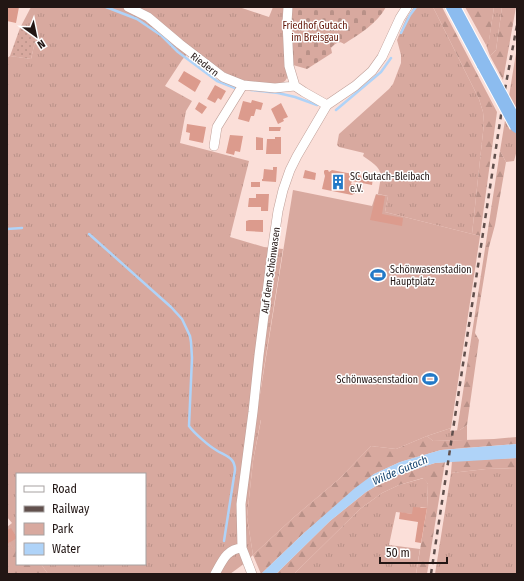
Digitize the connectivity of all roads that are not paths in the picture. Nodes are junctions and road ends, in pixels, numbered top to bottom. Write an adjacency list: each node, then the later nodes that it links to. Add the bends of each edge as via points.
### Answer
1 (128, 7): 5 (street, Riedern, via 148,17 223,77)
2 (288, 7): 6 (street, via 289,66)
3 (407, 7): 7 (street, Auf dem Schönwasen, via 382,57 372,71)
4 (453, 7): 8 (highway, bridge)
5 (243, 84): 6 (street, Riedern, via 275,88); 9 (street, via 217,127)
6 (295, 86): 7 (street)
7 (327, 105): 10 (street, Auf dem Schönwasen, via 290,170 278,211 241,504)
8 (517, 126)
9 (214, 146)
10 (242, 548): 11 (street, via 233,549 227,554); 12 (street, Auf dem Schönwasen)
11 (215, 574)
12 (252, 574)

